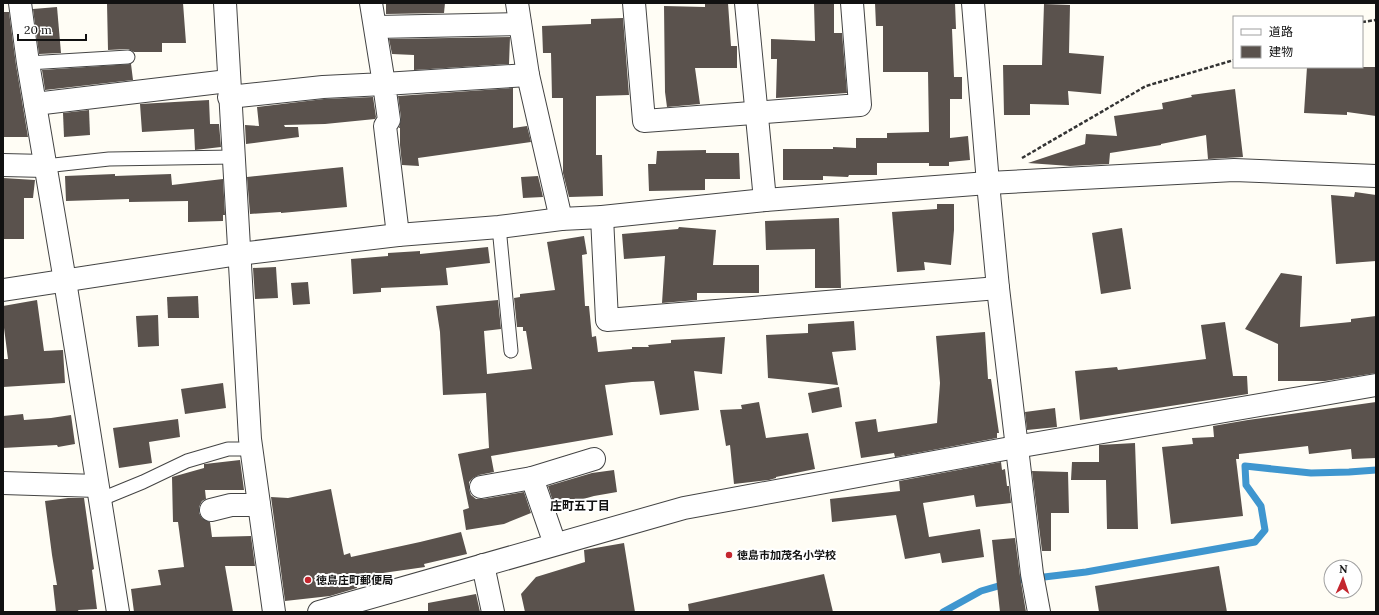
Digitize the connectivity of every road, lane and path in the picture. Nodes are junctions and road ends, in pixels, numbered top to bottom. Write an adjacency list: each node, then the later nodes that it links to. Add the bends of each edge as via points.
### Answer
1 (20, 3): 14 (street)
2 (225, 3): 17 (street)
3 (371, 3): 11 (street)
4 (634, 3): 19 (street, via 644,121)
5 (746, 3): 19 (street)
6 (852, 3): 19 (street, via 860,106)
7 (973, 3): 25 (street)
8 (518, 13): 11 (street); 15 (street)
9 (1376, 20): 10 (path)
10 (1363, 22)
11 (376, 27): 16 (street)
12 (128, 57): 14 (lane)
13 (1233, 60): 21 (path, via 1146,86)
14 (28, 63): 18 (street)
15 (528, 75): 16 (street); 28 (street)
16 (384, 84): 17 (street); 30 (street, via 389,120 385,126)
17 (229, 89): 18 (street); 20 (street)
18 (35, 104): 23 (street)
19 (757, 113): 26 (street)
20 (234, 157): 23 (lane, via 109,159); 31 (street)
21 (1015, 162)
22 (3, 166): 23 (street)
23 (45, 166): 32 (street)
24 (1376, 176): 25 (street, via 1234,170)
25 (988, 183): 26 (street); 33 (street)
26 (765, 200): 27 (street)
27 (602, 217): 28 (street); 33 (street, via 607,320)
28 (561, 219): 29 (street)
29 (499, 227): 30 (street); 35 (lane)
30 (398, 235): 31 (street)
31 (239, 254): 32 (street); 38 (street)
32 (65, 281): 34 (street); 43 (street)
33 (998, 288): 37 (street)
34 (3, 290)
35 (511, 351)
36 (1376, 385): 37 (street)
37 (1016, 447): 46 (street, via 684,508); 52 (street)
38 (251, 449): 43 (lane, via 228,449 187,460 143,482); 44 (street)
39 (594, 459): 40 (street)
40 (532, 478): 42 (street); 46 (street)
41 (3, 483): 43 (street)
42 (481, 488)
43 (98, 493): 48 (street)
44 (259, 505): 45 (street, via 231,505); 49 (street)
45 (210, 510)
46 (555, 544): 47 (street)
47 (483, 565): 50 (street); 51 (street)
48 (118, 612)
49 (274, 612)
50 (319, 612)
51 (493, 612)
52 (1039, 612)

